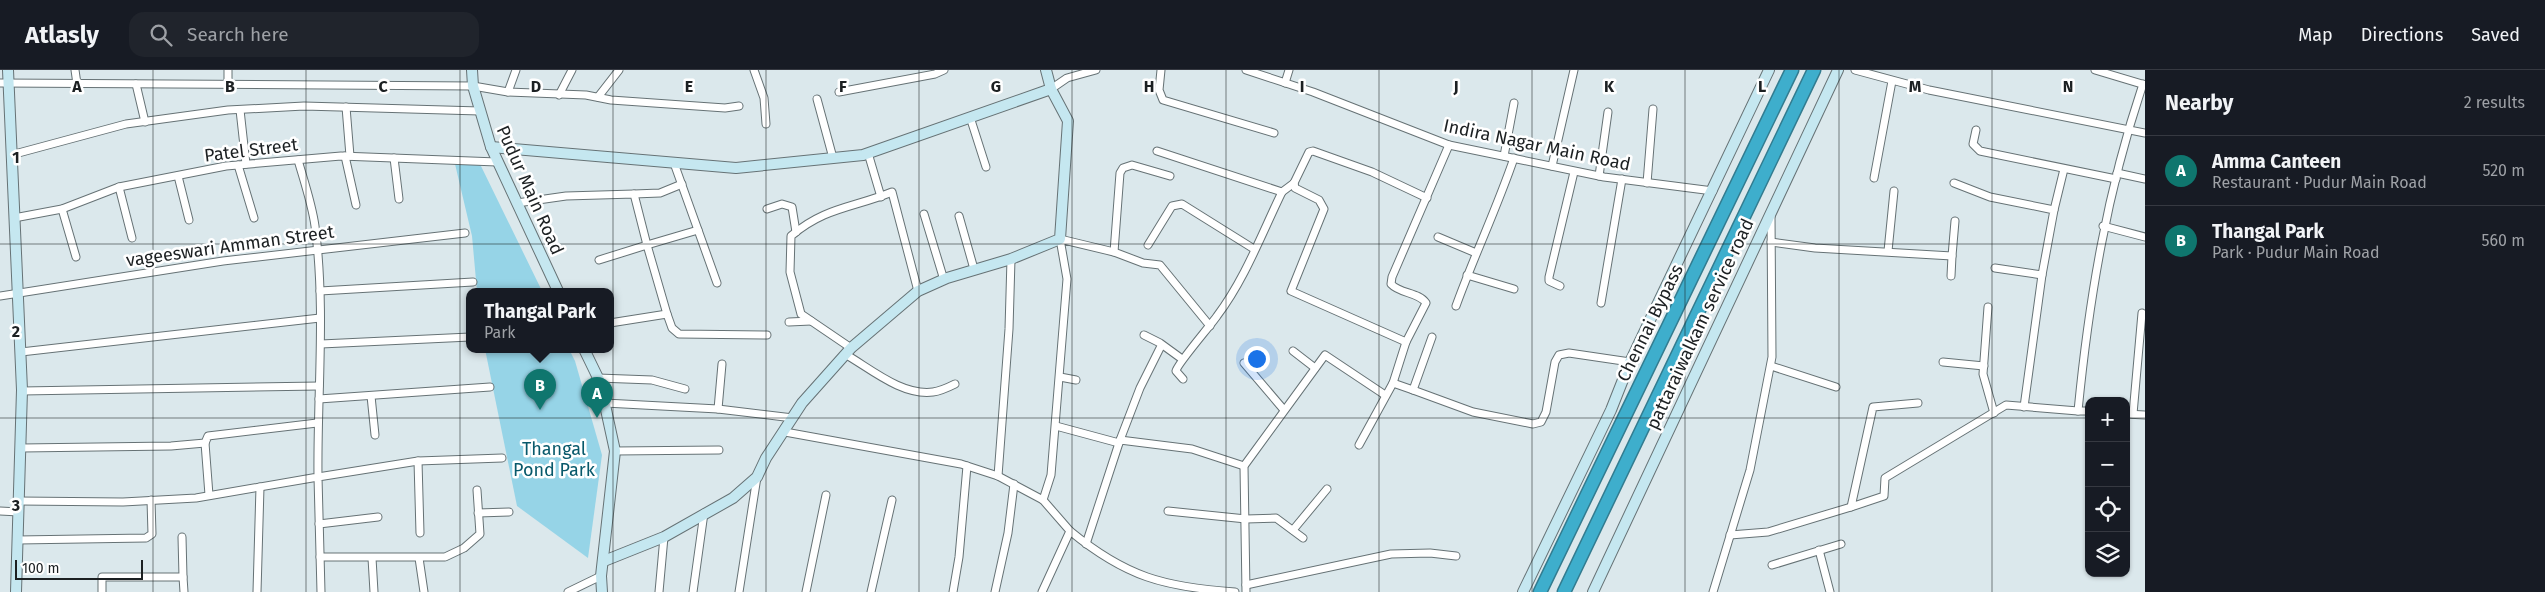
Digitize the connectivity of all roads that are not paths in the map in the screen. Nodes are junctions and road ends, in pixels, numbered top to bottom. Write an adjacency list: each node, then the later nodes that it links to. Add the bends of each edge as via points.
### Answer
1 (8, 70): 25 (street)
2 (76, 70): 27 (street)
3 (228, 70): 29 (street)
4 (472, 70): 31 (street, Pudur Main Road)
5 (516, 70): 33 (street)
6 (572, 70): 35 (street)
7 (619, 70): 36 (street)
8 (754, 70): 47 (street, via 764,98)
9 (944, 70): 34 (street)
10 (1046, 70): 32 (street)
11 (1096, 70): 32 (street, via 1067,78)
12 (1161, 70): 50 (street, via 1159,90 1163,100)
13 (1246, 70): 26 (street, Indira Nagar Main Road)
14 (1288, 70): 26 (street)
15 (1574, 70): 67 (street)
16 (1769, 70): 85 (street)
17 (1792, 70): 269 (highway, Chennai Bypass)
18 (1814, 70): 270 (highway)
19 (1838, 70): 95 (street, pattaraiwalkam service road)
20 (1855, 70): 24 (street)
21 (2095, 70): 23 (street)
22 (2122, 70): 23 (street)
23 (2120, 78): 30 (street)
24 (1892, 81): 48 (street); 75 (street)
25 (4, 83): 27 (street); 56 (street)
26 (1285, 83): 52 (street, Indira Nagar Main Road)
27 (77, 84): 28 (street)
28 (136, 84): 29 (street); 46 (street)
29 (228, 84): 31 (street)
30 (2144, 85): 48 (street)
31 (473, 86): 33 (street); 43 (street, Pudur Main Road)
32 (1051, 89): 45 (street); 109 (street, via 1068,120)
33 (508, 92): 35 (street)
34 (839, 92)
35 (559, 95): 36 (street)
36 (598, 97): 39 (street, via 725,108)
37 (817, 99): 60 (street)
38 (1514, 103): 58 (street)
39 (739, 106)
40 (346, 107): 42 (street); 43 (street); 57 (street)
41 (1652, 109): 79 (street)
42 (240, 110): 46 (street); 65 (street)
43 (480, 111): 53 (street, Pudur Main Road)
44 (1608, 112): 73 (street)
45 (970, 117): 55 (street); 68 (street)
46 (145, 122): 56 (street, via 126,124)
47 (766, 124)
48 (2128, 129): 51 (street); 74 (street)
49 (1976, 130): 69 (street, via 1973,144 1980,151)
50 (1274, 132)
51 (2145, 133)
52 (1449, 145): 58 (street, Indira Nagar Main Road); 88 (street)
53 (491, 147): 63 (street, Pudur Main Road); 64 (street)
54 (1157, 151): 84 (street)
55 (868, 153): 60 (street); 87 (street)
56 (11, 155): 98 (street)
57 (347, 156): 59 (street, Patel Street); 62 (street, Patel Street); 91 (street)
58 (1504, 156): 61 (street, Indira Nagar Main Road)
59 (394, 158): 63 (street, Patel Street); 89 (street)
60 (833, 158): 64 (street, via 736,168)
61 (1514, 158): 67 (street, Indira Nagar Main Road); 117 (street, via 1493,218)
62 (298, 160): 65 (street, Patel Street); 113 (street, via 315,226)
63 (497, 162): 90 (street, Pudur Main Road)
64 (674, 163): 80 (street)
65 (246, 164): 66 (street, Patel Street)
66 (238, 165): 71 (street, Patel Street); 99 (street)
67 (1552, 166): 70 (street, Indira Nagar Main Road)
68 (986, 167)
69 (2064, 169): 74 (street); 94 (street)
70 (1574, 172): 73 (street, Indira Nagar Main Road); 130 (street, via 1549,277 1551,283)
71 (178, 176): 82 (street, Patel Street); 100 (street)
72 (1170, 176): 116 (street, via 1132,165 1123,168)
73 (1599, 176): 76 (street, Indira Nagar Main Road)
74 (2117, 176): 77 (street); 102 (street)
75 (1874, 178)
76 (1622, 179): 79 (street, Indira Nagar Main Road); 137 (street)
77 (2145, 179)
78 (1294, 183): 84 (street); 88 (street, via 1308,152 1313,151 1372,172); 151 (street, via 1295,188 1319,200 1324,208 1291,291)
79 (1647, 183): 85 (street, Indira Nagar Main Road)
80 (682, 184): 86 (street, via 660,193); 103 (street)
81 (1954, 184): 94 (street, via 1990,196)
82 (119, 187): 92 (street, Patel Street); 108 (street)
83 (1894, 191): 115 (street)
84 (1282, 192): 114 (street)
85 (1712, 192): 159 (street)
86 (634, 194): 90 (street, via 566,196); 111 (street)
87 (881, 196): 104 (street, via 835,209 808,221); 134 (street, via 892,192)
88 (1427, 198): 151 (street, via 1392,277 1394,288 1426,301)
89 (399, 199)
90 (517, 204): 131 (street, Pudur Main Road)
91 (356, 205)
92 (62, 209): 98 (street, Patel Street); 119 (street)
93 (767, 209): 104 (street, via 782,204 792,207)
94 (2054, 210): 125 (street)
95 (1771, 212): 110 (street); 271 (street, pattaraiwalkam service road)
96 (924, 214): 127 (street)
97 (959, 216): 123 (street)
98 (14, 218): 135 (street)
99 (254, 218)
100 (189, 220)
101 (1955, 221): 118 (street)
102 (2103, 226): 107 (street); 187 (street, via 2086,330)
103 (698, 230): 111 (street); 129 (street)
104 (796, 232): 143 (street, via 791,236 790,272 801,314)
105 (465, 233): 113 (street, vageeswari Amman Street)
106 (1438, 237): 117 (street)
107 (2145, 237)
108 (132, 238)
109 (1060, 239): 116 (street); 120 (street); 166 (street, via 1067,279)
110 (1771, 242): 115 (street, via 1815,248); 163 (street)
111 (647, 245): 121 (street); 141 (street)
112 (1148, 245): 114 (street, via 1172,206 1182,204)
113 (317, 248): 133 (street); 135 (street, vageeswari Amman Street, via 135,274)
114 (1254, 249): 146 (street, via 1227,303)
115 (1888, 251): 118 (street)
116 (1114, 252): 146 (street, via 1142,263 1160,265)
117 (1476, 253): 124 (street)
118 (1952, 256): 126 (street)
119 (76, 257)
120 (1011, 259): 123 (street); 207 (street)
121 (599, 260)
122 (1995, 268): 125 (street)
123 (974, 269): 127 (street)
124 (1467, 275): 132 (street); 138 (street)
125 (2042, 275): 183 (street)
126 (1951, 276)
127 (944, 280): 134 (street)
128 (473, 282): 133 (street)
129 (717, 283)
130 (1560, 286)
131 (557, 288)
132 (1514, 289)
133 (320, 291): 142 (street)
134 (918, 291): 154 (street)
135 (18, 295): 136 (street, vageeswari Amman Street); 156 (street)
136 (0, 296)
137 (1601, 303)
138 (1456, 306)
139 (1988, 307): 164 (street)
140 (2142, 313): 184 (street)
141 (667, 314): 144 (street); 147 (street, via 672,328 679,334)
142 (320, 318): 152 (street); 156 (street)
143 (811, 321): 145 (street); 154 (street)
144 (614, 322)
145 (789, 322)
146 (1210, 326): 158 (street)
147 (767, 335)
148 (1144, 335): 153 (street)
149 (466, 337): 152 (street)
150 (1432, 337): 176 (street)
151 (1406, 342): 170 (street)
152 (321, 344): 172 (street)
153 (1161, 346): 158 (street); 197 (street, via 1140,388)
154 (848, 351): 171 (street, via 900,386 915,392 934,392); 192 (street)
155 (1293, 351): 165 (street)
156 (21, 352): 177 (street)
157 (586, 353): 167 (street)
158 (1182, 359): 168 (street, via 1176,370)
159 (1630, 362): 176 (street, via 1569,353 1559,355 1546,412 1541,422 1532,424 1473,412); 268 (street, via 1611,410)
160 (1943, 362): 164 (street)
161 (1244, 363): 186 (street)
162 (722, 364): 185 (street)
163 (1770, 366): 174 (street); 233 (street, via 1750,470)
164 (1984, 366): 189 (street, via 1985,383)
165 (1315, 368): 178 (street, via 1324,355); 186 (street)
166 (1060, 377): 169 (street); 194 (street)
167 (598, 378): 175 (street, via 652,380); 181 (street)
168 (1183, 379)
169 (1076, 380)
170 (1393, 383): 176 (street); 178 (street)
171 (956, 384)
172 (319, 386): 177 (street); 180 (street)
173 (490, 387): 179 (street)
174 (1836, 387)
175 (685, 389)
176 (1413, 390)
177 (22, 391): 200 (street)
178 (1385, 395): 199 (street)
179 (371, 396): 180 (street); 196 (street)
180 (319, 398): 193 (street)
181 (605, 403): 185 (street); 202 (street)
182 (1918, 403): 220 (street, via 1873,407)
183 (2024, 406): 187 (street); 189 (street, via 2006,405)
184 (2130, 406)
185 (718, 409): 192 (street)
186 (1284, 410): 206 (street)
187 (2078, 411): 188 (street)
188 (2085, 411)
189 (1994, 413): 220 (street, via 1885,478 1884,496)
190 (2130, 414): 191 (street)
191 (2145, 415)
192 (793, 418): 195 (street)
193 (317, 424): 198 (street, via 208,436); 209 (street)
194 (1056, 426): 197 (street); 218 (street, via 1051,475)
195 (785, 432): 205 (street); 208 (street)
196 (375, 435)
197 (1120, 441): 206 (street, via 1192,448); 238 (street)
198 (206, 443): 200 (street); 214 (street)
199 (1359, 445)
200 (22, 448): 219 (street)
201 (719, 450): 202 (street)
202 (616, 451): 245 (street)
203 (502, 458): 204 (street)
204 (418, 461): 209 (street); 232 (street)
205 (967, 466): 207 (street); 264 (street)
206 (1244, 466): 228 (street)
207 (998, 476): 210 (street)
208 (757, 477): 226 (street, via 733,498); 261 (street)
209 (318, 478): 211 (street); 229 (street)
210 (1014, 484): 218 (street); 265 (street, via 1008,533)
211 (260, 487): 214 (street); 253 (street)
212 (1327, 489): 231 (street)
213 (477, 490): 225 (street)
214 (209, 495): 216 (street)
215 (826, 495): 262 (street)
216 (151, 500): 219 (street); 237 (street, via 152,534 146,538)
217 (892, 500): 263 (street)
218 (1043, 500): 230 (street)
219 (19, 501): 223 (street)
220 (1851, 507): 233 (street, via 1768,532)
221 (1168, 511): 228 (street)
222 (0, 512): 223 (street)
223 (18, 512): 237 (street)
224 (509, 512): 225 (street)
225 (478, 513): 244 (street, via 480,534 464,548 445,557)
226 (704, 513): 235 (street); 260 (street)
227 (378, 517): 229 (street)
228 (1246, 520): 231 (street, via 1276,518); 249 (street)
229 (319, 524): 242 (street)
230 (1070, 530): 238 (street); 266 (street)
231 (1292, 530): 236 (street)
232 (420, 533)
233 (1730, 535): 272 (street)
234 (182, 537): 248 (street)
235 (664, 537): 245 (street); 259 (street)
236 (1303, 538)
237 (18, 540): 250 (street)
238 (1086, 544): 267 (street, via 1125,569 1148,578 1204,590)
239 (1841, 544): 240 (street)
240 (1820, 550): 246 (street); 273 (street)
241 (1456, 556): 249 (street, via 1391,554)
242 (320, 557): 243 (street); 254 (street)
243 (372, 558): 244 (street); 255 (street)
244 (419, 558): 256 (street)
245 (604, 561): 247 (street)
246 (1772, 565)
247 (601, 576): 257 (street); 258 (street)
248 (183, 577): 251 (street, via 102,577); 252 (street)
249 (1246, 588)
250 (16, 592)
251 (102, 592)
252 (184, 592)
253 (257, 592)
254 (321, 592)
255 (374, 592)
256 (424, 592)
257 (568, 592)
258 (602, 592)
259 (659, 592)
260 (693, 592)
261 (739, 592)
262 (806, 592)
263 (872, 592)
264 (953, 592)
265 (995, 592)
266 (1042, 592)
267 (1236, 592)
268 (1523, 592)
269 (1540, 592)
270 (1564, 592)
271 (1592, 592)
272 (1712, 592)
273 (1829, 592)

